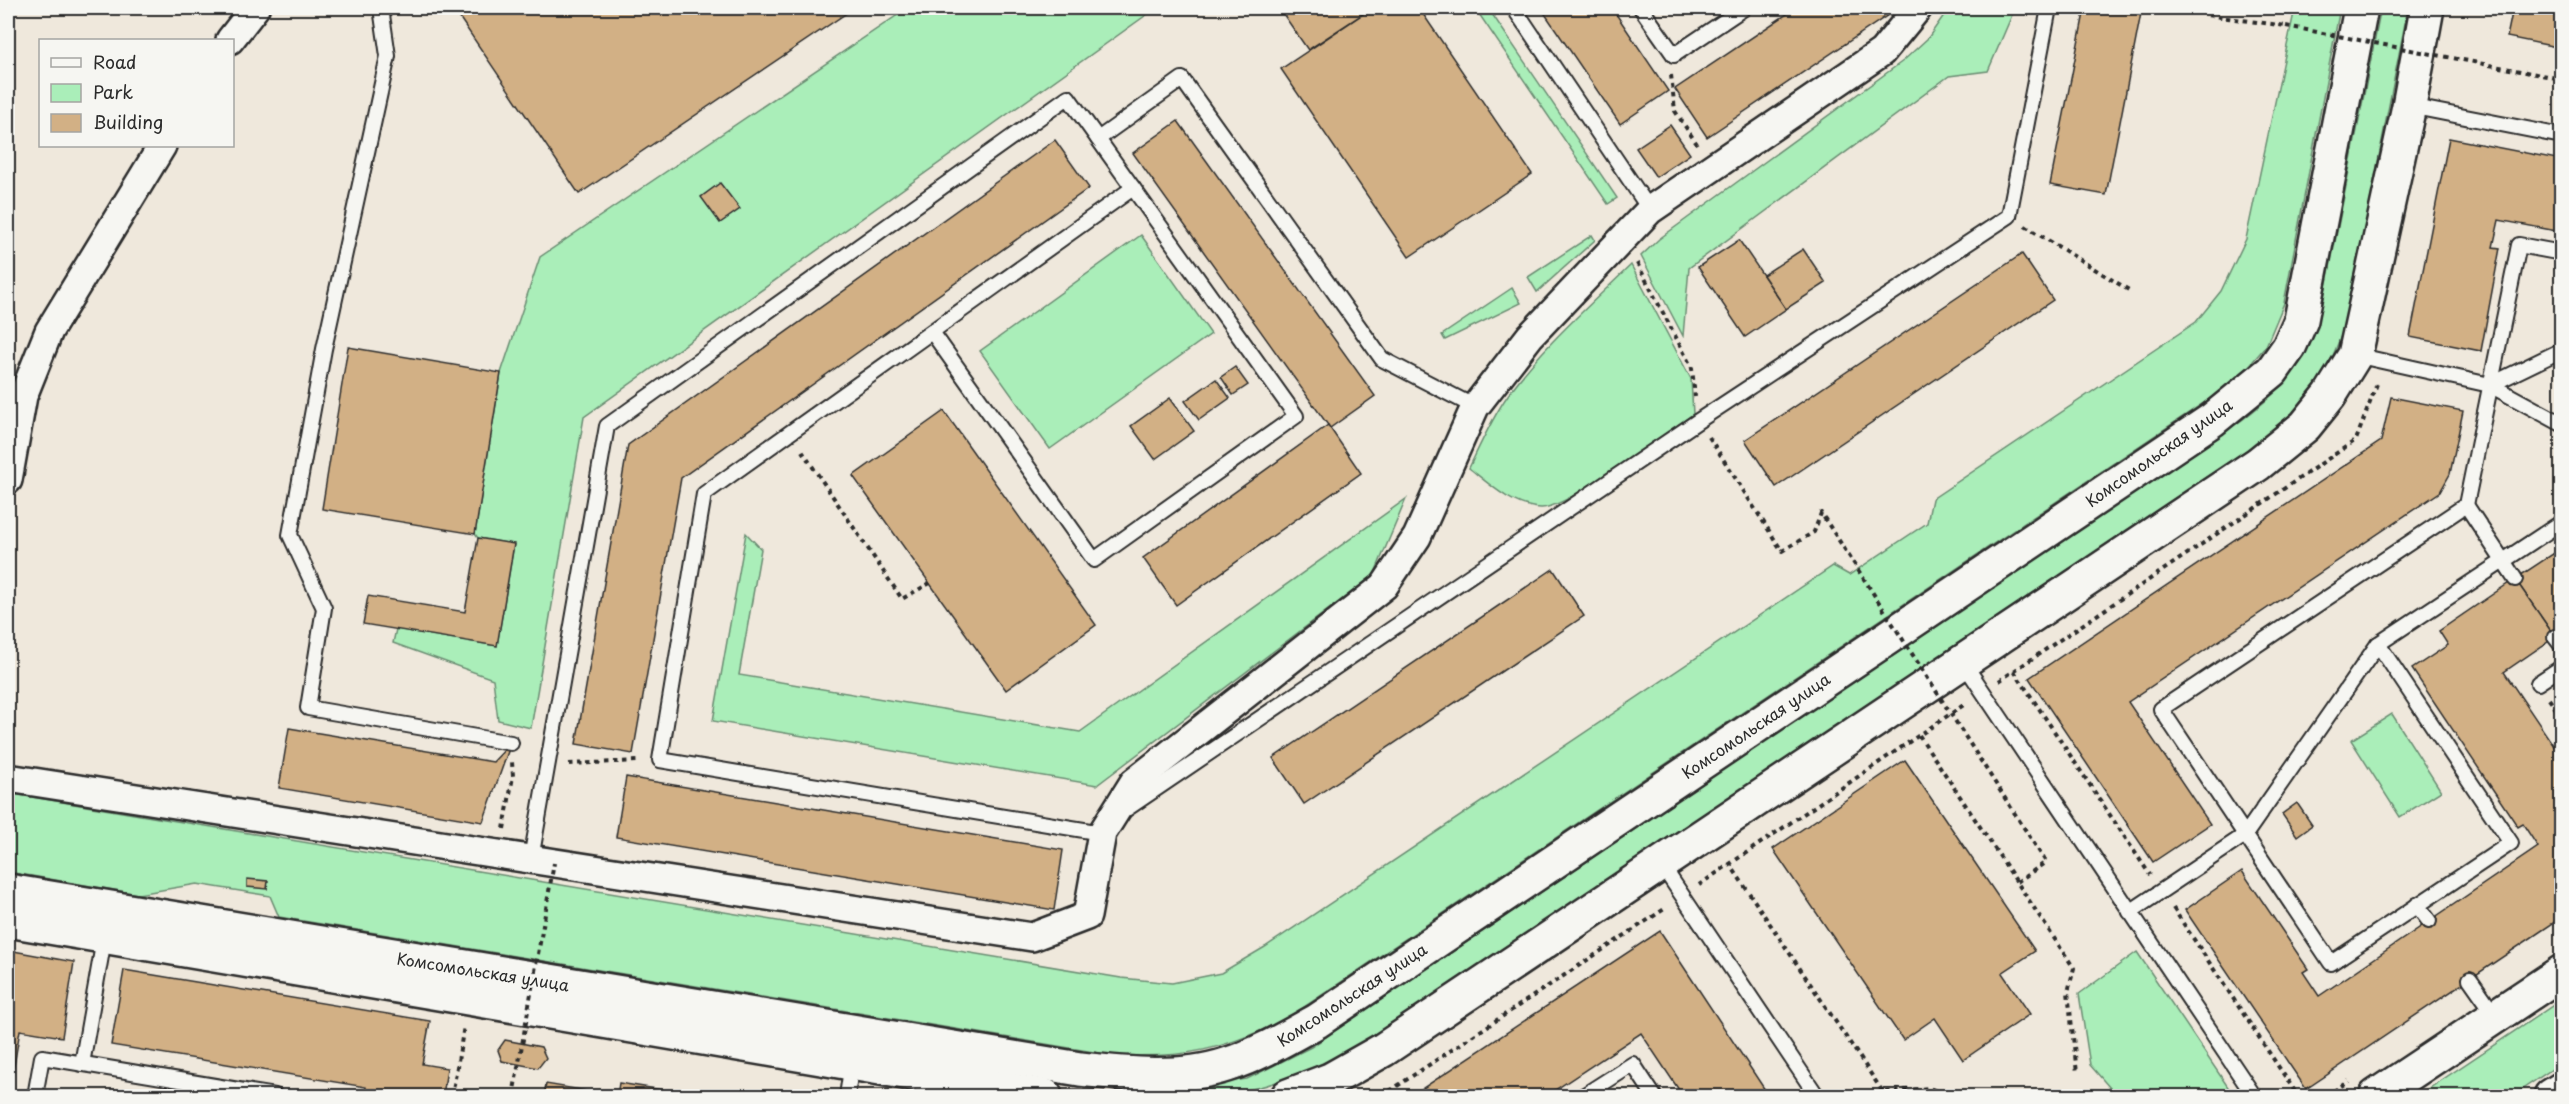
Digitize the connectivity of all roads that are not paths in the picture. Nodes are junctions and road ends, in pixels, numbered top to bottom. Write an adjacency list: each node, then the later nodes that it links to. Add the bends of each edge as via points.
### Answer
1 (255, 8): 10 (street)
2 (381, 8): 33 (lane, via 388,56 324,349 290,535 324,608 308,708)
3 (1514, 8): 16 (lane)
4 (1641, 8): 5 (lane, via 1674,55)
5 (1744, 8)
6 (1918, 8): 16 (street, via 1882,52)
7 (2049, 8): 35 (lane, via 2009,216 1698,421)
8 (2361, 8): 48 (street, Комсомольская улица, via 2301,320 2272,371 2212,420 1327,1014 1273,1046 1225,1066 1119,1073)
9 (2427, 8): 11 (street)
10 (232, 39)
11 (2409, 106): 12 (lane); 20 (street)
12 (2562, 136)
13 (1098, 139): 15 (lane); 22 (lane, via 1182,79 1382,358); 37 (lane, via 1068,97 607,426 548,765)
14 (161, 147): 24 (street, via 49,331 23,396)
15 (1133, 188): 18 (lane); 18 (lane, via 1296,416 1094,560)
16 (1650, 210): 22 (street, via 1530,336)
17 (2562, 253): 21 (lane, via 2519,244)
18 (932, 332): 35 (lane, via 704,494 660,760)
19 (2562, 350): 21 (lane)
20 (2355, 355): 21 (lane); 30 (street, via 2305,426 2258,464)
21 (2490, 385): 23 (lane); 25 (lane)
22 (1475, 407): 35 (street, via 1417,537 1384,586 1134,782)
23 (2562, 424)
24 (8, 480)
25 (2466, 505): 27 (lane); 36 (lane, via 2161,709)
26 (2562, 522): 27 (lane)
27 (2503, 561): 28 (lane); 29 (lane)
28 (2515, 579)
29 (2378, 644): 36 (lane); 40 (lane, via 2511,843)
30 (1963, 661): 38 (street); 41 (lane)
31 (2562, 667): 32 (lane)
32 (2538, 683)
33 (511, 743)
34 (8, 778): 37 (street)
35 (1106, 827): 37 (street, via 1087,916 1032,937)
36 (2245, 835): 40 (lane, via 2331,963); 41 (lane)
37 (543, 861)
38 (1660, 862): 55 (street, via 1383,1050 1330,1080); 58 (lane)
39 (8, 891): 44 (street, Комсомольская улица)
40 (2417, 905): 43 (lane)
41 (2130, 912): 59 (lane)
42 (8, 920): 44 (street, Комсомольская улица)
43 (2429, 921)
44 (106, 924): 48 (street, Комсомольская улица); 49 (lane)
45 (2562, 972): 47 (street)
46 (2470, 979): 47 (lane)
47 (2496, 1016): 60 (street)
48 (855, 1048): 53 (lane); 54 (street, Комсомольская улица)
49 (82, 1064): 51 (lane, via 42,1057); 52 (lane)
50 (2562, 1089): 61 (street)
51 (35, 1096)
52 (275, 1096)
53 (846, 1096)
54 (1045, 1096)
55 (1288, 1096)
56 (1583, 1096): 57 (lane, via 1633,1064)
57 (1654, 1096)
58 (1817, 1096)
59 (2254, 1096)
60 (2376, 1096)
61 (2551, 1096)

